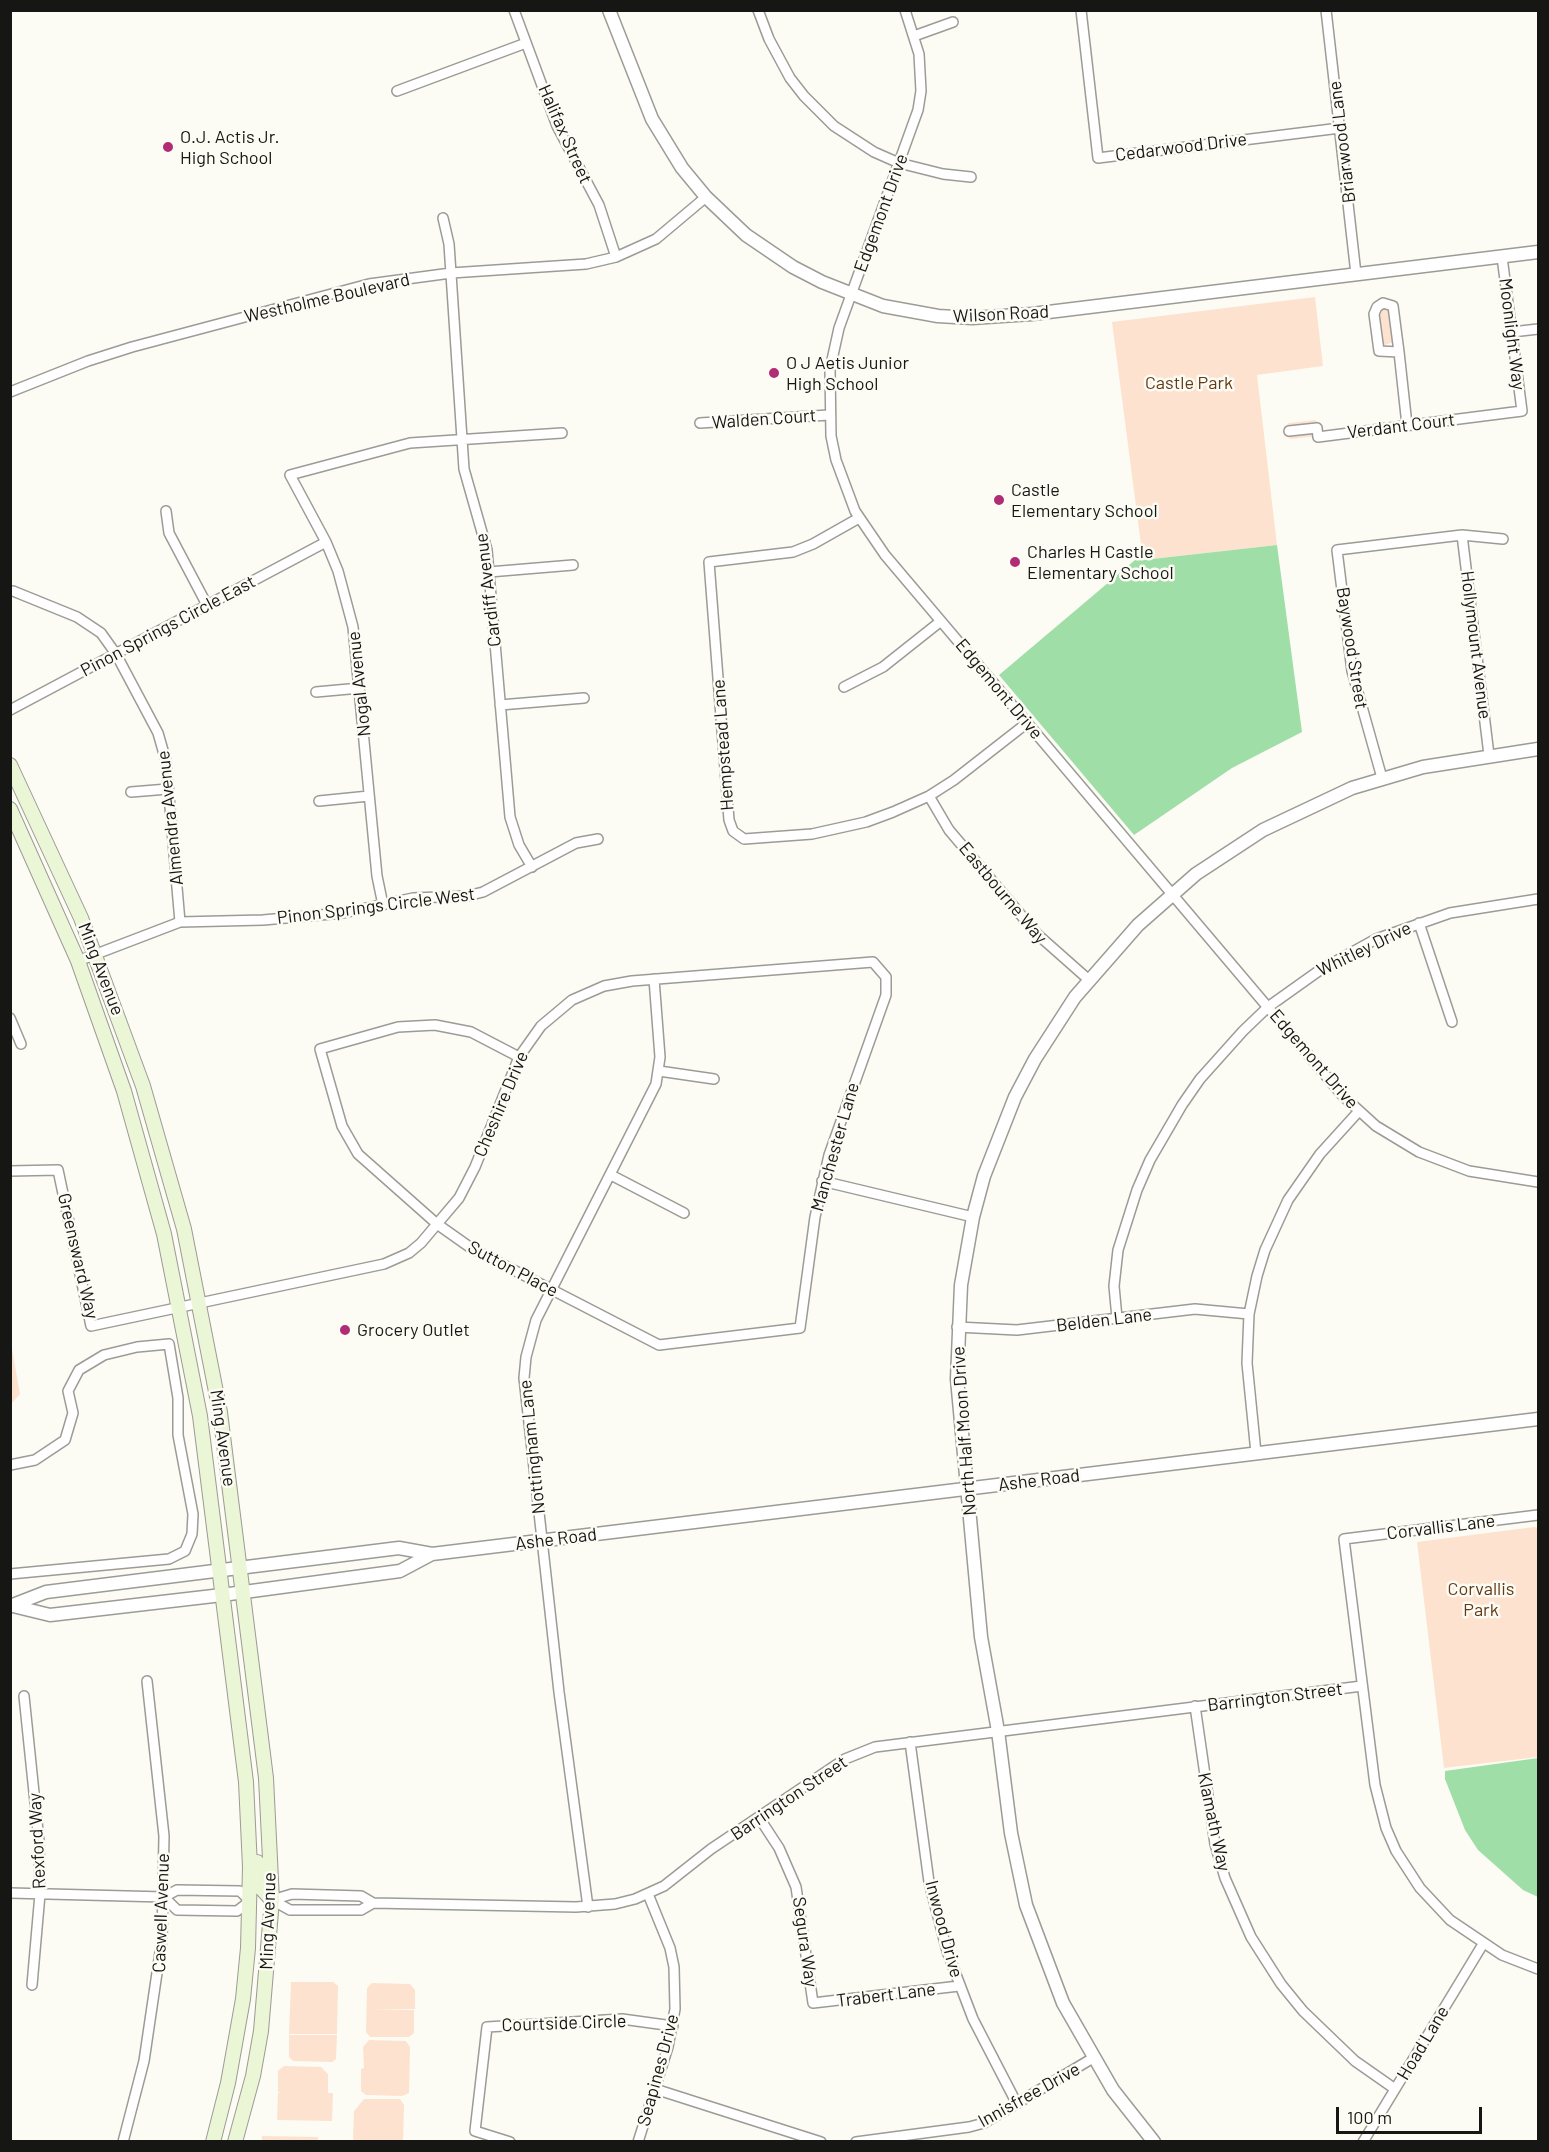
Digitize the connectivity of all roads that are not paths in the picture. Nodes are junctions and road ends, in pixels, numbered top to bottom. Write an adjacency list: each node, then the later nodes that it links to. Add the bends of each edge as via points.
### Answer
1 (514, 10): 9 (street, Halifax Street)
2 (609, 10): 14 (street, Wilson Road, via 652,119 682,168)
3 (758, 10): 12 (street, via 777,57 804,96 853,140)
4 (904, 10): 8 (street, Edgemont Drive)
5 (1081, 10): 11 (street, Cedarwood Drive, via 1098,158)
6 (1326, 10): 11 (street, Briarwood Lane)
7 (953, 22): 8 (street)
8 (914, 36): 12 (street, Edgemont Drive, via 921,91)
9 (526, 43): 10 (street); 17 (street, Halifax Street, via 557,126 599,205)
10 (397, 91)
11 (1340, 128): 20 (street, Briarwood Lane)
12 (899, 163): 13 (street); 21 (street, Edgemont Drive)
13 (971, 177)
14 (706, 197): 17 (street, Westholme Boulevard, via 656,239); 21 (street, Wilson Road, via 746,235 777,257)
15 (443, 218): 19 (street, Cardiff Avenue)
16 (1539, 252): 18 (street, Wilson Road)
17 (616, 257): 19 (street, Westholme Boulevard, via 586,264)
18 (1502, 257): 20 (street, Wilson Road); 23 (street, Moonlight Way)
19 (450, 273): 25 (street, Westholme Boulevard, via 369,284 315,297 121,350); 32 (street, Cardiff Avenue)
20 (1356, 274): 21 (street, Wilson Road, via 972,318 912,312)
21 (851, 295): 27 (street, Edgemont Drive, via 834,348)
22 (1539, 329): 23 (street)
23 (1512, 332): 26 (street, Moonlight Way)
24 (1399, 352): 24 (street, via 1379,351 1374,314 1383,303 1393,306); 29 (street)
25 (10, 392)
26 (1521, 411): 29 (street, Verdant Court)
27 (829, 415): 28 (street, Walden Court); 34 (street, Edgemont Drive, via 836,460)
28 (700, 423)
29 (1407, 426): 30 (street, Verdant Court, via 1318,436 1317,428)
30 (1289, 431)
31 (562, 433): 32 (street)
32 (462, 439): 37 (street, Nogal Avenue, via 410,443 290,475); 39 (street, Cardiff Avenue, via 464,469 485,538)
33 (166, 511): 41 (street, via 169,533)
34 (859, 518): 42 (street, Edgemont Drive); 58 (street, Hempstead Lane, via 793,552 709,562 730,826 744,839 812,834 866,822)
35 (1462, 535): 36 (street); 52 (street, Hollymount Avenue); 54 (street, Baywood Street, via 1337,550 1352,671)
36 (1503, 539)
37 (326, 542): 41 (street, Pinon Springs Circle East); 45 (street, Nogal Avenue, via 353,627)
38 (573, 565): 39 (street)
39 (489, 572): 48 (street, Cardiff Avenue)
40 (13, 591): 43 (street, Almendra Avenue, via 90,624)
41 (207, 606): 43 (street, Pinon Springs Circle East)
42 (941, 621): 44 (street, via 883,668); 50 (street, Edgemont Drive)
43 (116, 654): 49 (street, Pinon Springs Circle East); 55 (street, Almendra Avenue, via 164,747)
44 (844, 687)
45 (360, 688): 46 (street); 57 (street, Nogal Avenue)
46 (316, 692)
47 (584, 698): 48 (street)
48 (500, 705): 62 (street, Cardiff Avenue, via 510,817 519,845)
49 (10, 710)
50 (1027, 723): 58 (street, Hempstead Lane); 63 (street, Edgemont Drive)
51 (1539, 749): 52 (street, North Half Moon Drive)
52 (1490, 755): 54 (street, North Half Moon Drive)
53 (10, 765): 68 (main road, Ming Avenue)
54 (1382, 778): 63 (street, North Half Moon Drive, via 1263,830)
55 (168, 789): 56 (street); 66 (street, Almendra Avenue)
56 (131, 792)
57 (369, 796): 59 (street); 65 (street, Nogal Avenue, via 376,876)
58 (929, 796): 72 (street, Eastbourne Way, via 949,830 1037,934)
59 (319, 801)
60 (10, 809): 69 (main road, Ming Avenue)
61 (598, 839): 62 (street, Pinon Springs Circle West, via 576,843)
62 (532, 867): 65 (street, Pinon Springs Circle West, via 483,892 413,898)
63 (1172, 894): 72 (street, North Half Moon Drive, via 1138,924); 73 (street, Edgemont Drive)
64 (1539, 899): 67 (street, Whitley Drive, via 1481,907)
65 (383, 905): 66 (street, Pinon Springs Circle West, via 263,920)
66 (180, 921): 68 (street, Pinon Springs Circle West)
67 (1419, 922): 73 (street, Whitley Drive, via 1347,954); 75 (street)
68 (96, 952): 69 (street, Pinon Springs Circle West); 89 (main road, Ming Avenue, via 165,1157)
69 (78, 961): 90 (main road, Ming Avenue, via 145,1162)
70 (884, 971): 71 (street, Cheshire Drive, via 867,962); 83 (street, Manchester Lane, via 886,995 840,1117)
71 (654, 979): 77 (street, Cheshire Drive, via 604,986 572,1000 541,1026); 78 (street, Nottingham Lane)
72 (1089, 980): 86 (street, North Half Moon Drive, via 1057,1023 1015,1097 998,1136)
73 (1268, 1007): 80 (street, Edgemont Drive); 92 (street, Whitley Drive, via 1200,1078 1150,1160 1118,1250 1114,1286)
74 (10, 1018): 76 (street)
75 (1452, 1022)
76 (21, 1044)
77 (519, 1057): 87 (street, Cheshire Drive, via 467,1184); 87 (street, Sutton Place, via 471,1032 435,1025 398,1027 320,1049 342,1126 358,1154)
78 (659, 1071): 79 (street); 82 (street, Nottingham Lane, via 650,1101)
79 (714, 1078)
80 (1359, 1111): 84 (street, Edgemont Drive, via 1398,1140 1443,1162 1494,1177); 91 (street, via 1320,1154 1288,1200 1265,1250)
81 (10, 1171): 90 (street, Greensward Way, via 58,1170 91,1326)
82 (611, 1175): 85 (street); 88 (street, Nottingham Lane)
83 (822, 1181): 86 (street); 94 (street, Manchester Lane)
84 (1539, 1182)
85 (684, 1213)
86 (973, 1217): 93 (street, North Half Moon Drive)
87 (437, 1224): 88 (street, Sutton Place, via 471,1248); 89 (street, Cheshire Drive, via 409,1252 384,1264)
88 (552, 1289): 94 (street, Sutton Place, via 659,1345); 100 (street, Nottingham Lane, via 530,1338 524,1378)
89 (200, 1302): 90 (street, Cheshire Drive); 102 (main road, Ming Avenue, via 220,1412)
90 (180, 1306): 103 (main road, Ming Avenue, via 200,1416)
91 (1249, 1314): 92 (street, Belden Lane, via 1195,1309); 96 (street, via 1246,1363)
92 (1117, 1318): 93 (street, Belden Lane, via 1017,1330)
93 (957, 1327): 98 (street, North Half Moon Drive, via 959,1404)
94 (800, 1328)
95 (1539, 1419): 96 (street, Ashe Road)
96 (1256, 1453): 98 (street, Ashe Road)
97 (10, 1465): 104 (street, via 34,1460 65,1440 73,1413 69,1392 78,1370 104,1354 169,1344 178,1398 178,1435 194,1514 185,1551 169,1559)
98 (968, 1488): 100 (street, Ashe Road); 112 (street, North Half Moon Drive, via 981,1637)
99 (1539, 1515): 109 (street, Corvallis Lane, via 1344,1539)
100 (542, 1541): 101 (street, Ashe Road); 123 (street, Nottingham Lane)
101 (432, 1554): 102 (street, Ashe Road, via 399,1548); 105 (street, Ashe Road, via 400,1571)
102 (241, 1569): 103 (street, Ashe Road); 105 (main road, Ming Avenue)
103 (219, 1570): 106 (main road, Ming Avenue); 107 (street, Ashe Road, via 45,1592)
104 (10, 1574)
105 (244, 1592): 106 (street, Ashe Road); 120 (main road, Ming Avenue, via 266,1778)
106 (222, 1595): 107 (street, Ashe Road, via 50,1615); 114 (main road, Ming Avenue)
107 (12, 1606)
108 (147, 1681): 119 (street, Caswell Avenue, via 160,1790)
109 (1362, 1686): 111 (street, Barrington Street); 124 (street, via 1375,1785 1396,1851 1433,1903)
110 (24, 1696): 117 (street, Rexford Way, via 36,1802)
111 (1195, 1706): 112 (street, Barrington Street); 133 (street, Klamath Way, via 1215,1844 1251,1937 1303,2012 1355,2061)
112 (998, 1731): 113 (street, Barrington Street); 131 (street, North Half Moon Drive, via 1011,1833 1026,1905 1050,1974)
113 (910, 1742): 115 (street, Barrington Street, via 875,1747 845,1759); 128 (street, Inwood Drive, via 929,1882)
114 (249, 1816): 120 (main road, via 261,1888); 121 (main road, Ming Avenue)
115 (760, 1819): 118 (street, Barrington Street); 129 (street, Segura Way, via 779,1848 796,1887)
116 (10, 1893): 117 (street)
117 (40, 1894): 119 (street); 127 (street, Rexford Way)
118 (648, 1894): 123 (street, Barrington Street); 130 (street, Seapines Drive, via 674,1967)
119 (164, 1897): 121 (street, via 177,1890 240,1891); 121 (street, via 177,1910 237,1911); 135 (street, Caswell Avenue, via 153,2016)
120 (272, 1900): 122 (street, Barrington Street, via 292,1894 361,1896); 122 (street, Barrington Street, via 290,1910 361,1910); 126 (main road, Ming Avenue)
121 (250, 1901): 126 (main road, via 262,1920); 136 (main road, Ming Avenue, via 238,2033)
122 (373, 1903): 123 (street, Barrington Street)
123 (588, 1907)
124 (1483, 1944): 125 (street); 133 (street, Hoad Lane)
125 (1539, 1969)
126 (266, 1979): 137 (main road, Ming Avenue, via 253,2076)
127 (32, 1985)
128 (959, 1986): 129 (street, Trabert Lane); 134 (street, Inwood Drive, via 988,2052)
129 (813, 2004)
130 (673, 2026): 132 (street, Seapines Drive); 138 (street, Courtside Circle, via 622,2019 487,2027 475,2131)
131 (1093, 2058): 134 (street, Innisfree Drive); 142 (street, North Half Moon Drive)
132 (655, 2089): 139 (street, Seapines Drive); 140 (street)
133 (1395, 2089): 143 (street, Hoad Lane)
134 (1017, 2104): 141 (street, Innisfree Drive, via 969,2127)
135 (123, 2142)
136 (213, 2142)
137 (235, 2142)
138 (510, 2142)
139 (638, 2142)
140 (821, 2142)
141 (856, 2142)
142 (1154, 2142)
143 (1363, 2142)

